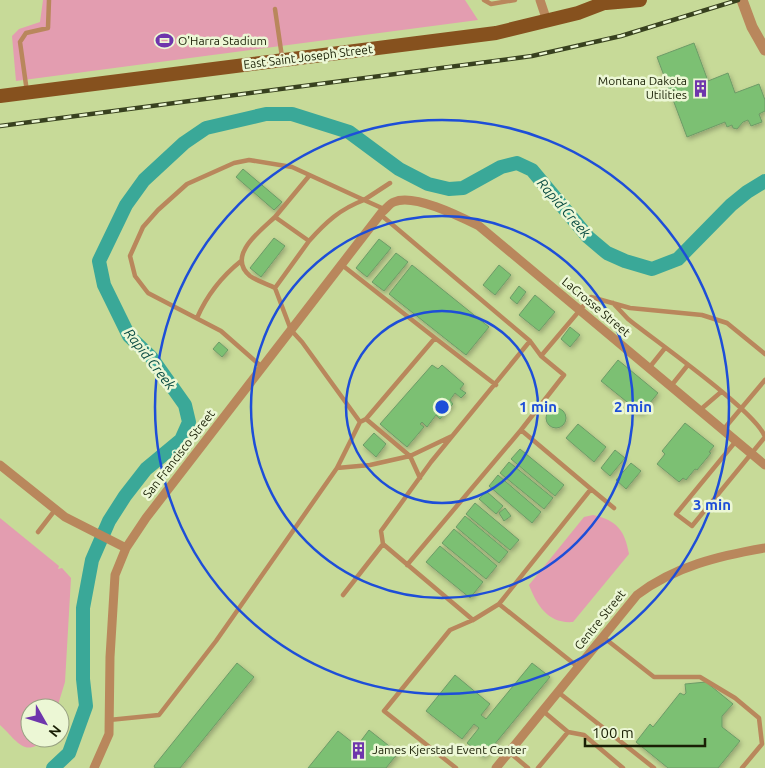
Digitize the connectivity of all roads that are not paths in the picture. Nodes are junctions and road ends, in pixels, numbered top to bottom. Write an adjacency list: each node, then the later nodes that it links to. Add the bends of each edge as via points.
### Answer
1 (49, 0): 12 (lane, via 48,28 26,34 20,42)
2 (484, 0): 3 (lane, via 491,4)
3 (515, 0)
4 (540, 0): 9 (street)
5 (640, 0): 7 (main road, East Saint Joseph Street)
6 (742, 0): 10 (street)
7 (609, 2): 9 (main road, East Saint Joseph Street)
8 (275, 9): 11 (lane)
9 (547, 21): 11 (main road, East Saint Joseph Street, via 496,33)
10 (765, 50)
11 (282, 61): 12 (main road, East Saint Joseph Street)
12 (27, 93): 13 (main road, East Saint Joseph Street)
13 (0, 96)
14 (309, 176): 16 (lane); 19 (lane); 26 (lane, via 292,167 249,160 234,163 187,184 143,227 130,256 135,276 148,293)
15 (390, 183): 16 (lane)
16 (364, 200): 18 (lane); 20 (lane, via 345,207)
17 (394, 202): 18 (street, San Francisco Street); 25 (street, LaCrosse Street, via 412,200 451,212 479,226)
18 (383, 212): 22 (street, San Francisco Street); 29 (lane)
19 (275, 217): 20 (lane); 21 (lane, via 254,237)
20 (310, 241): 23 (lane)
21 (241, 260): 23 (lane, via 251,276); 26 (lane, via 223,275)
22 (342, 264): 27 (street, San Francisco Street); 28 (lane)
23 (275, 288): 27 (lane)
24 (613, 303): 25 (lane, via 592,296); 30 (lane); 31 (lane, via 650,311 702,315 727,323)
25 (579, 310): 32 (lane); 35 (street, LaCrosse Street)
26 (197, 318): 34 (lane, via 221,331)
27 (290, 330): 34 (street, San Francisco Street); 43 (lane)
28 (435, 338): 37 (lane); 42 (lane)
29 (530, 341): 32 (lane); 37 (lane)
30 (665, 348): 33 (lane); 35 (lane)
31 (765, 354)
32 (541, 356): 44 (lane, via 564,374)
33 (687, 366): 38 (lane); 39 (lane)
34 (262, 368): 59 (street, San Francisco Street)
35 (649, 368): 38 (street, LaCrosse Street)
36 (765, 380): 40 (lane)
37 (496, 385): 46 (lane)
38 (671, 386): 41 (street, LaCrosse Street)
39 (721, 392): 40 (lane); 41 (lane)
40 (742, 408): 45 (lane); 48 (lane, via 763,430 765,438)
41 (700, 410): 45 (street, LaCrosse Street)
42 (366, 419): 43 (lane); 49 (lane)
43 (360, 422): 52 (lane)
44 (520, 430): 54 (lane); 61 (lane)
45 (724, 430): 47 (street, LaCrosse Street)
46 (453, 436): 49 (lane); 53 (lane)
47 (736, 441): 48 (street, LaCrosse Street); 48 (lane, via 676,514 692,526)
48 (751, 453): 51 (street, LaCrosse Street)
49 (410, 456): 52 (lane, via 370,466); 53 (lane)
50 (0, 465): 56 (street)
51 (765, 465)
52 (337, 468): 69 (lane, via 216,641 159,715)
53 (420, 478): 58 (lane, via 381,531)
54 (591, 489): 55 (lane); 63 (lane)
55 (614, 508)
56 (55, 510): 57 (lane); 59 (street)
57 (38, 532)
58 (382, 544): 61 (lane); 62 (lane)
59 (126, 548): 69 (street, San Francisco Street, via 115,575)
60 (765, 548): 65 (street, Centre Street, via 723,556 666,576 636,595)
61 (407, 564): 64 (lane)
62 (343, 595)
63 (499, 604): 64 (lane); 66 (lane)
64 (473, 620): 73 (lane, via 450,630 384,711)
65 (603, 637): 66 (street, Centre Street); 79 (lane, via 654,677 700,677 735,698 759,718 762,744)
66 (578, 667): 67 (street, Centre Street)
67 (558, 692): 68 (street, Centre Street); 78 (lane)
68 (543, 711): 70 (lane); 71 (street, Centre Street)
69 (109, 720): 72 (street, San Francisco Street, via 109,734)
70 (568, 732): 76 (lane); 77 (lane, via 584,735)
71 (509, 752): 74 (street, Centre Street); 75 (lane)
72 (94, 768)
73 (456, 768)
74 (496, 768)
75 (528, 768)
76 (538, 768)
77 (623, 768)
78 (654, 768)
79 (742, 768)

